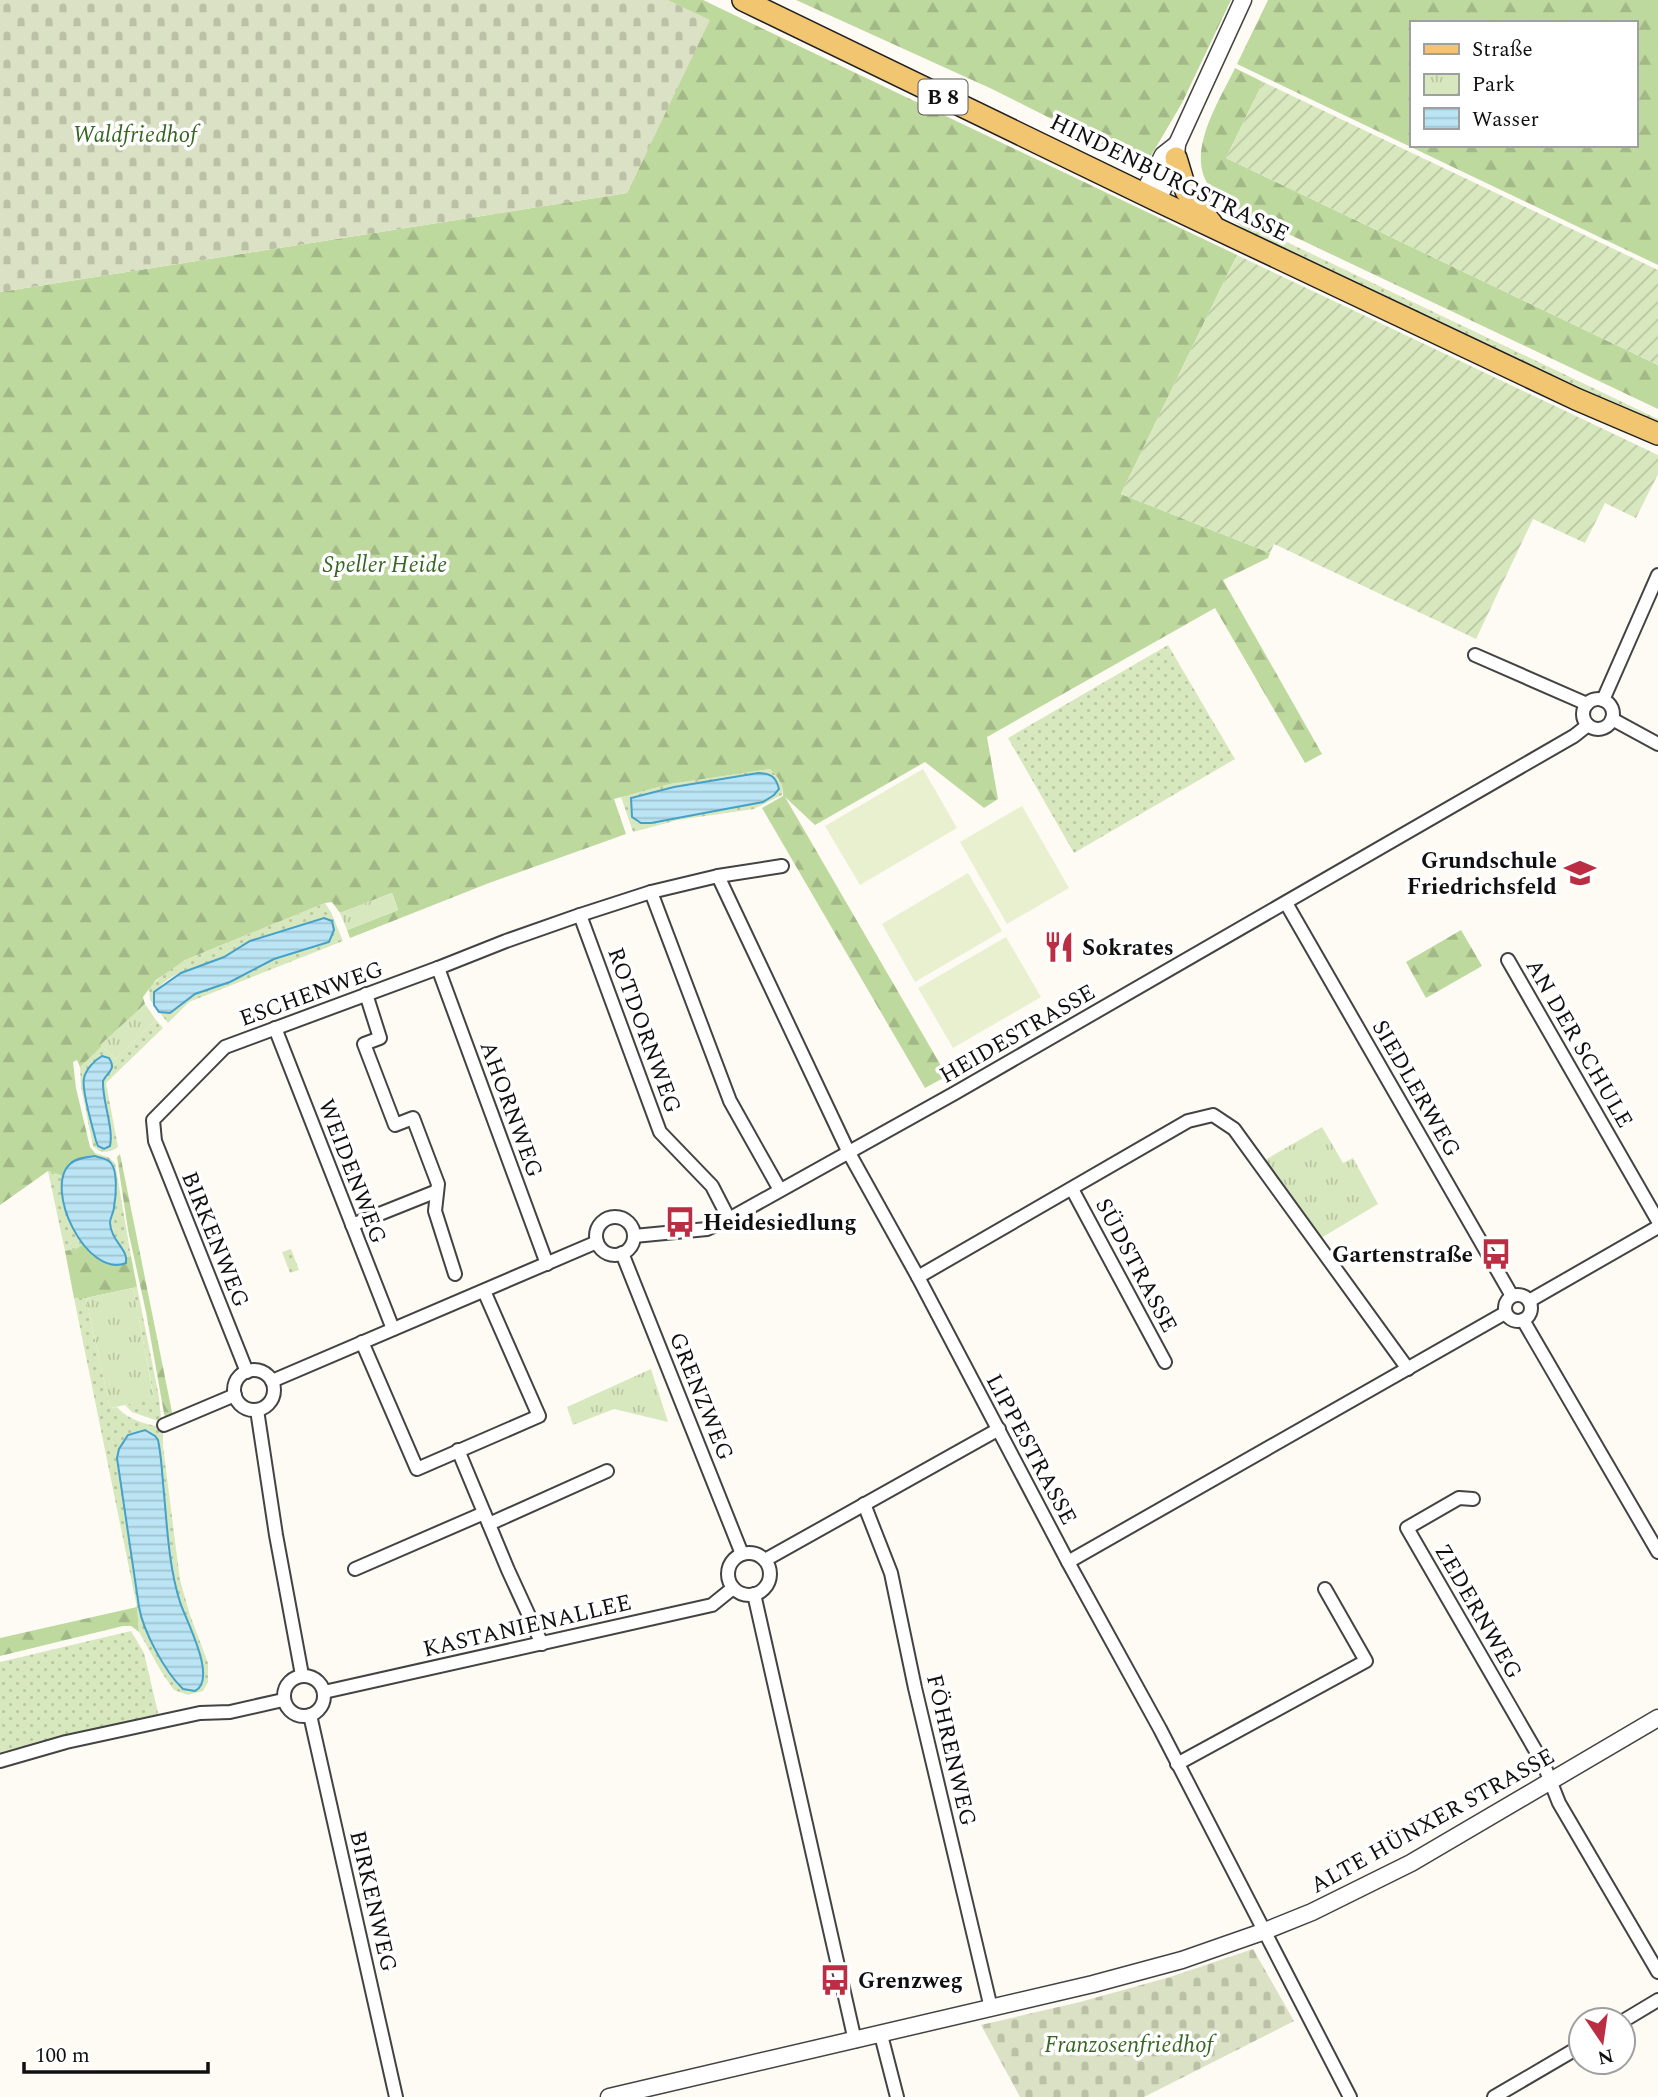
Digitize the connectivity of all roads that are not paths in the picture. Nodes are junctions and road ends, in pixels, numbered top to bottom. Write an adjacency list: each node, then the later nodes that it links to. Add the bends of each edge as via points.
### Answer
1 (743, 0): 4 (main road, HINDENBURGSTRASSE / B 8)
2 (1243, 0): 3 (street)
3 (1176, 151): 4 (street); 5 (main road, via 1186,191)
4 (1150, 197): 5 (main road, HINDENBURGSTRASSE / B 8)
5 (1216, 229): 6 (main road, HINDENBURGSTRASSE / B 8)
6 (1576, 399): 7 (main road, HINDENBURGSTRASSE / B 8); 8 (main road, HINDENBURGSTRASSE / B 8)
7 (1658, 434)
8 (1658, 444)
9 (1658, 575): 11 (street)
10 (1475, 654): 12 (street)
11 (1603, 700): 12 (street); 13 (street, via 1612,710)
12 (1587, 704): 14 (street, via 1583,717)
13 (1612, 719): 14 (street, HEIDESTRASSE, via 1601,729); 15 (street)
14 (1588, 725): 19 (street, HEIDESTRASSE)
15 (1658, 744)
16 (782, 866): 17 (street)
17 (718, 876): 18 (street); 26 (street)
18 (651, 892): 20 (street); 28 (street, via 730,1101)
19 (1286, 903): 26 (street, HEIDESTRASSE); 41 (street, SIEDLERWEG)
20 (580, 915): 22 (street, ESCHENWEG); 30 (street, ROTDORNWEG, via 660,1132 712,1186)
21 (1508, 960): 31 (street, AN DER SCHULE)
22 (438, 968): 23 (street, ESCHENWEG); 37 (street, AHORNWEG)
23 (366, 994): 24 (street, ESCHENWEG); 29 (street, via 380,1038 364,1044 395,1125 413,1118)
24 (275, 1028): 25 (street, ESCHENWEG, via 225,1047); 32 (street, WEIDENWEG)
25 (153, 1120): 49 (street, BIRKENWEG, via 155,1141)
26 (849, 1153): 28 (street, HEIDESTRASSE); 39 (street, LIPPESTRASSE)
27 (1072, 1189): 39 (street, SÜDSTRASSE); 47 (street, SÜDSTRASSE); 48 (street, SÜDSTRASSE, via 1188,1121 1213,1115 1234,1129)
28 (780, 1190): 30 (street, HEIDESTRASSE)
29 (437, 1191): 32 (street); 38 (street, via 435,1211)
30 (730, 1219): 34 (street, HEIDESTRASSE, via 707,1229)
31 (1658, 1221)
32 (352, 1225): 45 (street, WEIDENWEG)
33 (1658, 1227): 42 (street)
34 (634, 1236): 35 (street, via 626,1220 614,1216 599,1225); 36 (street)
35 (597, 1242): 36 (street, via 605,1252); 37 (street)
36 (622, 1254): 61 (street, GRENZWEG)
37 (547, 1264): 40 (street)
38 (455, 1274)
39 (918, 1277): 54 (street, LIPPESTRASSE)
40 (484, 1290): 45 (street); 55 (street, via 539,1416)
41 (1512, 1296): 42 (street, via 1518,1294); 43 (street, via 1504,1307)
42 (1530, 1301): 44 (street, via 1529,1315)
43 (1506, 1313): 44 (street, via 1516,1321); 48 (street)
44 (1523, 1320): 60 (street)
45 (393, 1329): 46 (street)
46 (362, 1342): 50 (street); 55 (street, via 417,1469)
47 (1165, 1362)
48 (1408, 1369): 63 (street)
49 (247, 1372): 50 (street, via 258,1371); 51 (street, via 238,1379)
50 (272, 1381): 52 (street, via 272,1399)
51 (235, 1395): 52 (street, via 246,1408); 53 (street)
52 (257, 1410): 69 (street)
53 (164, 1425)
54 (999, 1429): 58 (street); 63 (street, LIPPESTRASSE)
55 (458, 1450): 59 (street)
56 (607, 1471): 59 (street)
57 (1473, 1499): 76 (street, ZEDERNWEG, via 1459,1498 1407,1528)
58 (864, 1504): 62 (street); 80 (street, FÖHRENWEG, via 891,1573)
59 (487, 1518): 64 (street); 68 (street)
60 (1658, 1552)
61 (742, 1554): 62 (street, via 753,1553); 65 (street, via 728,1569)
62 (765, 1560): 67 (street, via 769,1580)
63 (1068, 1562): 75 (street, LIPPESTRASSE)
64 (355, 1569)
65 (733, 1588): 67 (street); 68 (street, KASTANIENALLEE, via 712,1605)
66 (1325, 1589): 75 (street, via 1366,1661)
67 (754, 1594): 83 (street)
68 (542, 1644): 70 (street, KASTANIENALLEE)
69 (302, 1675): 70 (street, via 318,1681); 71 (street, via 287,1684)
70 (324, 1692): 72 (street, via 320,1709)
71 (283, 1700): 72 (street, via 297,1715); 74 (street, via 230,1712 200,1713)
72 (310, 1715): 85 (street, BIRKENWEG)
73 (1658, 1718): 76 (street, ALTE HÜNXER STRASSE)
74 (0, 1761)
75 (1178, 1764): 77 (street, LIPPESTRASSE)
76 (1550, 1780): 77 (street, ALTE HÜNXER STRASSE, via 1411,1863); 78 (street)
77 (1265, 1931): 80 (street, ALTE HÜNXER STRASSE, via 1182,1960); 88 (street, LIPPESTRASSE)
78 (1658, 1972)
79 (1658, 2000): 81 (street)
80 (991, 2008): 82 (street, ALTE HÜNXER STRASSE)
81 (1637, 2013)
82 (881, 2035): 83 (street, ALTE HÜNXER STRASSE); 87 (street)
83 (856, 2041): 86 (street, ALTE HÜNXER STRASSE)
84 (1567, 2054): 89 (street)
85 (396, 2097)
86 (609, 2097)
87 (897, 2097)
88 (1349, 2097)
89 (1494, 2097)

